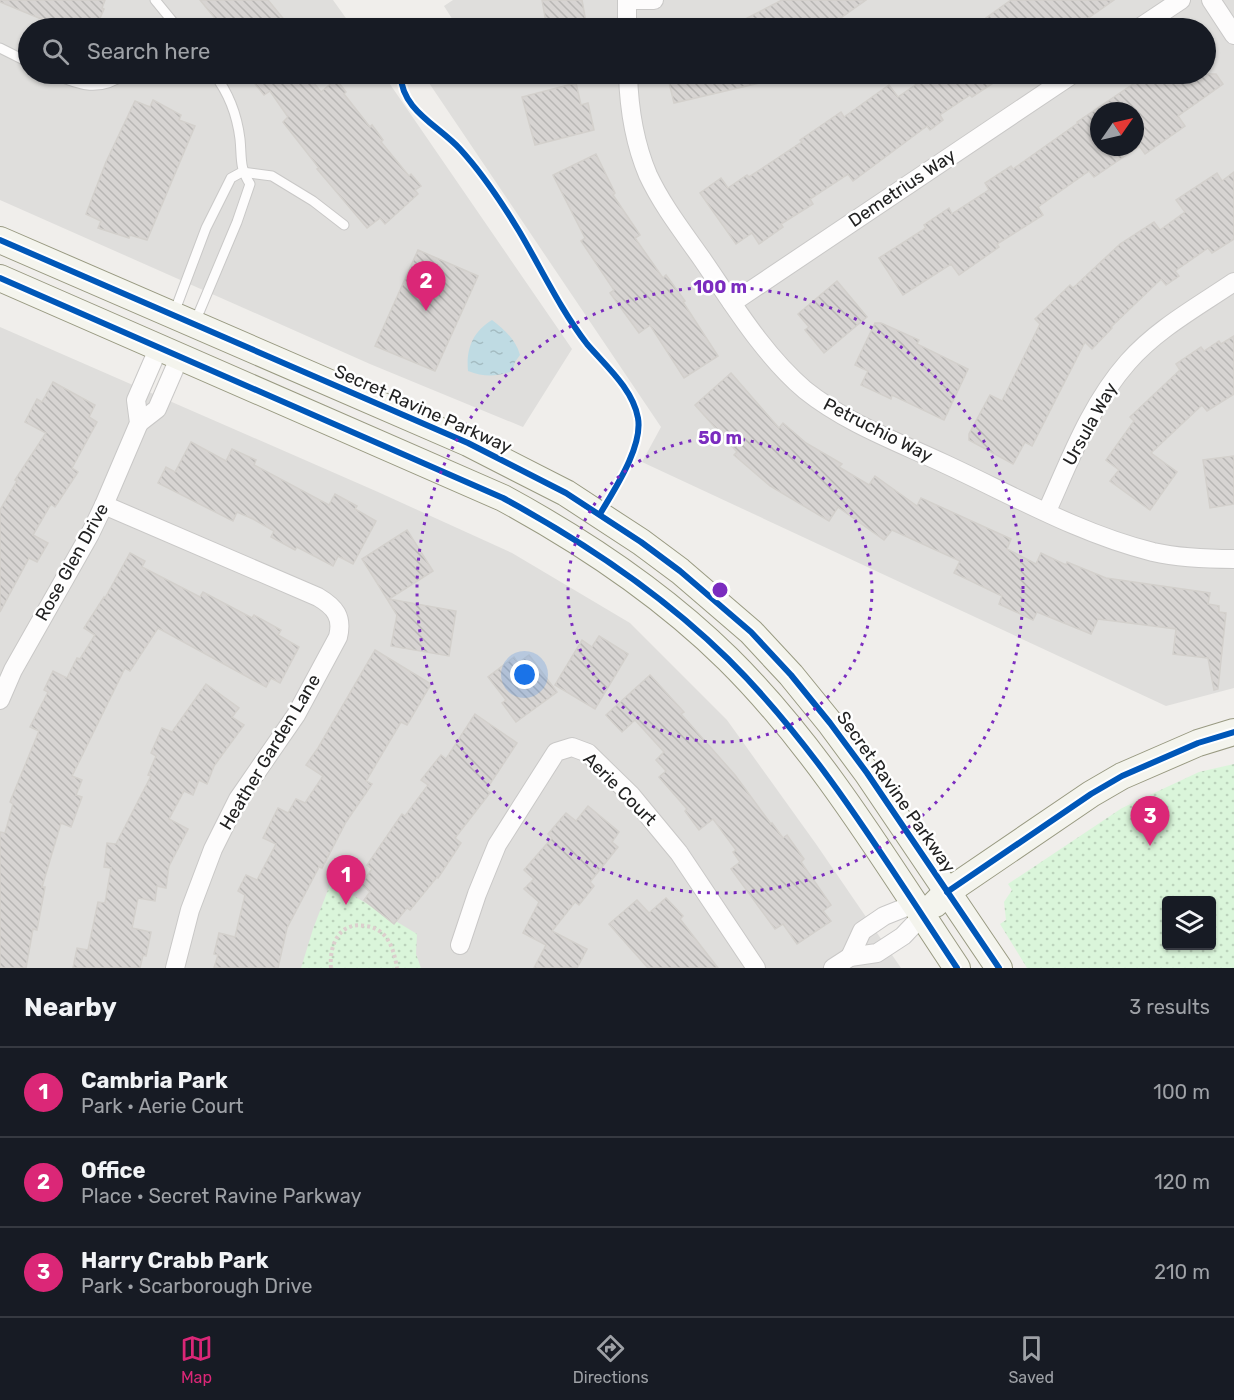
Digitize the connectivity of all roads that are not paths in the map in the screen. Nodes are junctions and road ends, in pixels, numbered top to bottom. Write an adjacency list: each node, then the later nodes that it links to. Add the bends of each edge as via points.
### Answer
1 (155, 0): 6 (lane)
2 (627, 0): 3 (street); 7 (street)
3 (654, 0)
4 (1181, 0): 8 (street)
5 (1210, 0): 9 (street)
6 (170, 18)
7 (627, 18)
8 (1154, 18)
9 (1234, 35)
10 (0, 48): 11 (lane)
11 (18, 57)
12 (78, 84): 13 (lane)
13 (106, 84)
14 (220, 84): 17 (lane, via 231,102 240,136)
15 (629, 84): 22 (street, Petruchio Way, via 634,133 648,174)
16 (1057, 84): 22 (street, Demetrius Way)
17 (242, 172): 18 (lane, via 272,176); 23 (lane, via 231,178 206,228); 23 (lane, via 250,184 237,222)
18 (344, 225)
19 (0, 240): 23 (main road, Secret Ravine Parkway)
20 (0, 278): 24 (main road)
21 (1234, 282): 26 (street, Ursula Way, via 1169,326 1128,362 1097,404)
22 (732, 303): 26 (street, Petruchio Way, via 786,372 828,406)
23 (183, 320): 24 (main road); 31 (main road, Secret Ravine Parkway, via 468,443 566,493 641,542 751,632 791,675 867,773)
24 (169, 352): 25 (street, Rose Glen Drive, via 157,409 139,423); 32 (main road, via 503,498 622,571 704,637 766,700 832,783)
25 (104, 505): 28 (street, Rose Glen Drive); 35 (street, Heather Garden Lane, via 330,603 341,625 296,715 238,799 213,849 190,910)
26 (1047, 511): 27 (street, Petruchio Way, via 1095,533 1154,552)
27 (1234, 559)
28 (7, 667): 29 (street, Rose Glen Drive)
29 (0, 700)
30 (1234, 732): 31 (main road, via 1122,776)
31 (947, 892): 32 (main road); 39 (main road, Secret Ravine Parkway)
32 (918, 910): 34 (street, via 903,936 878,953); 34 (street, via 884,916 862,931); 38 (main road)
33 (460, 945): 36 (street, Aerie Court, via 498,845 556,753 572,747 588,753 664,834)
34 (850, 957): 37 (street)
35 (175, 968)
36 (756, 968)
37 (833, 968)
38 (957, 968)
39 (999, 968)

